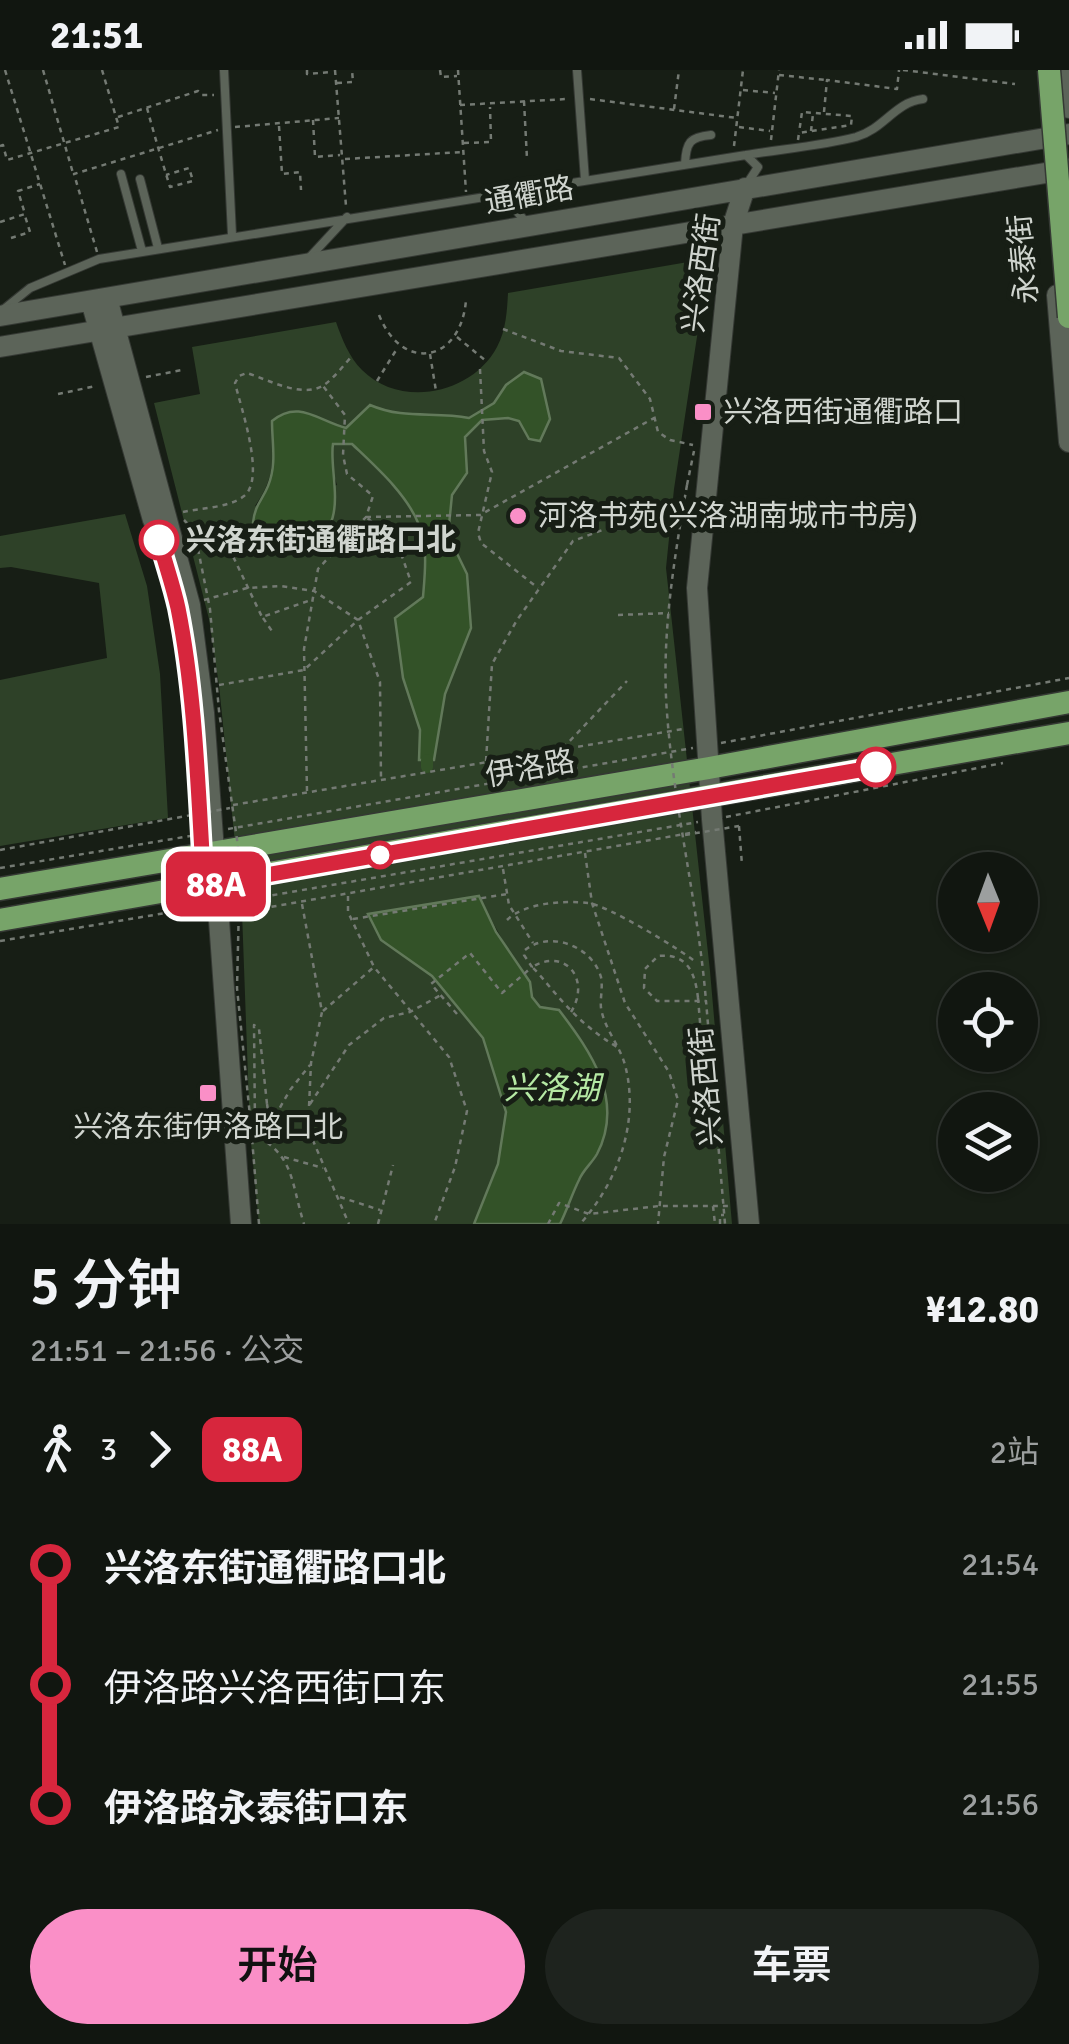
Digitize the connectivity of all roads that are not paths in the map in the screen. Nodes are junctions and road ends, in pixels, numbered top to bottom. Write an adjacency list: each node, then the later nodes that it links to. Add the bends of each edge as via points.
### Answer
1 (224, 70): 23 (lane)
2 (577, 70): 17 (lane)
3 (1040, 70): 10 (street, 永泰街)
4 (1049, 70): 33 (main road, bridge)
5 (1066, 70): 7 (street)
6 (922, 99): 11 (lane, via 908,100 885,123 858,136)
7 (1069, 108)
8 (712, 134): 12 (lane, via 688,142)
9 (1069, 134): 10 (street, 通衢路)
10 (1043, 138): 15 (street, 永泰街); 18 (street, 通衢路)
11 (746, 155): 12 (lane); 18 (lane, via 758,167)
12 (685, 164): 17 (lane)
13 (1069, 169): 15 (street, 通衢路)
14 (121, 174): 25 (lane)
15 (1046, 174): 21 (street, 通衢路); 36 (street, 永泰街)
16 (140, 180): 24 (lane)
17 (585, 180): 19 (lane)
18 (745, 188): 21 (street, 兴洛西街); 22 (street, 通衢路)
19 (502, 193): 20 (lane); 22 (lane)
20 (347, 218): 23 (lane); 27 (lane)
21 (738, 224): 26 (street, 通衢路); 39 (street, 兴洛西街, via 697,588)
22 (529, 226): 26 (street); 27 (street, 通衢路)
23 (232, 236): 24 (lane)
24 (158, 248): 25 (lane)
25 (142, 251): 29 (lane, via 67,270)
26 (534, 258): 28 (street, 通衢路)
27 (302, 265): 28 (street); 30 (street, 通衢路)
28 (308, 296): 34 (street, 通衢路)
29 (18, 298): 31 (lane); 32 (lane)
30 (99, 299): 32 (street, 通衢路); 34 (street)
31 (0, 301)
32 (0, 314)
33 (1069, 317)
34 (107, 329): 35 (street, 通衢路); 41 (street, via 190,605 204,713)
35 (0, 346)
36 (1069, 442)
37 (1069, 702): 39 (main road, 伊洛路)
38 (1069, 733): 40 (main road, 伊洛路)
39 (714, 756): 40 (street, 兴洛西街); 41 (main road, 伊洛路)
40 (717, 814): 43 (main road, 伊洛路); 47 (street, 兴洛西街); 48 (street, 兴洛西街)
41 (207, 854): 42 (main road, 伊洛路); 43 (street)
42 (0, 888)
43 (210, 895): 44 (main road, 伊洛路); 45 (street); 46 (street)
44 (0, 920)
45 (233, 1224)
46 (241, 1224)
47 (749, 1224)
48 (758, 1224)

